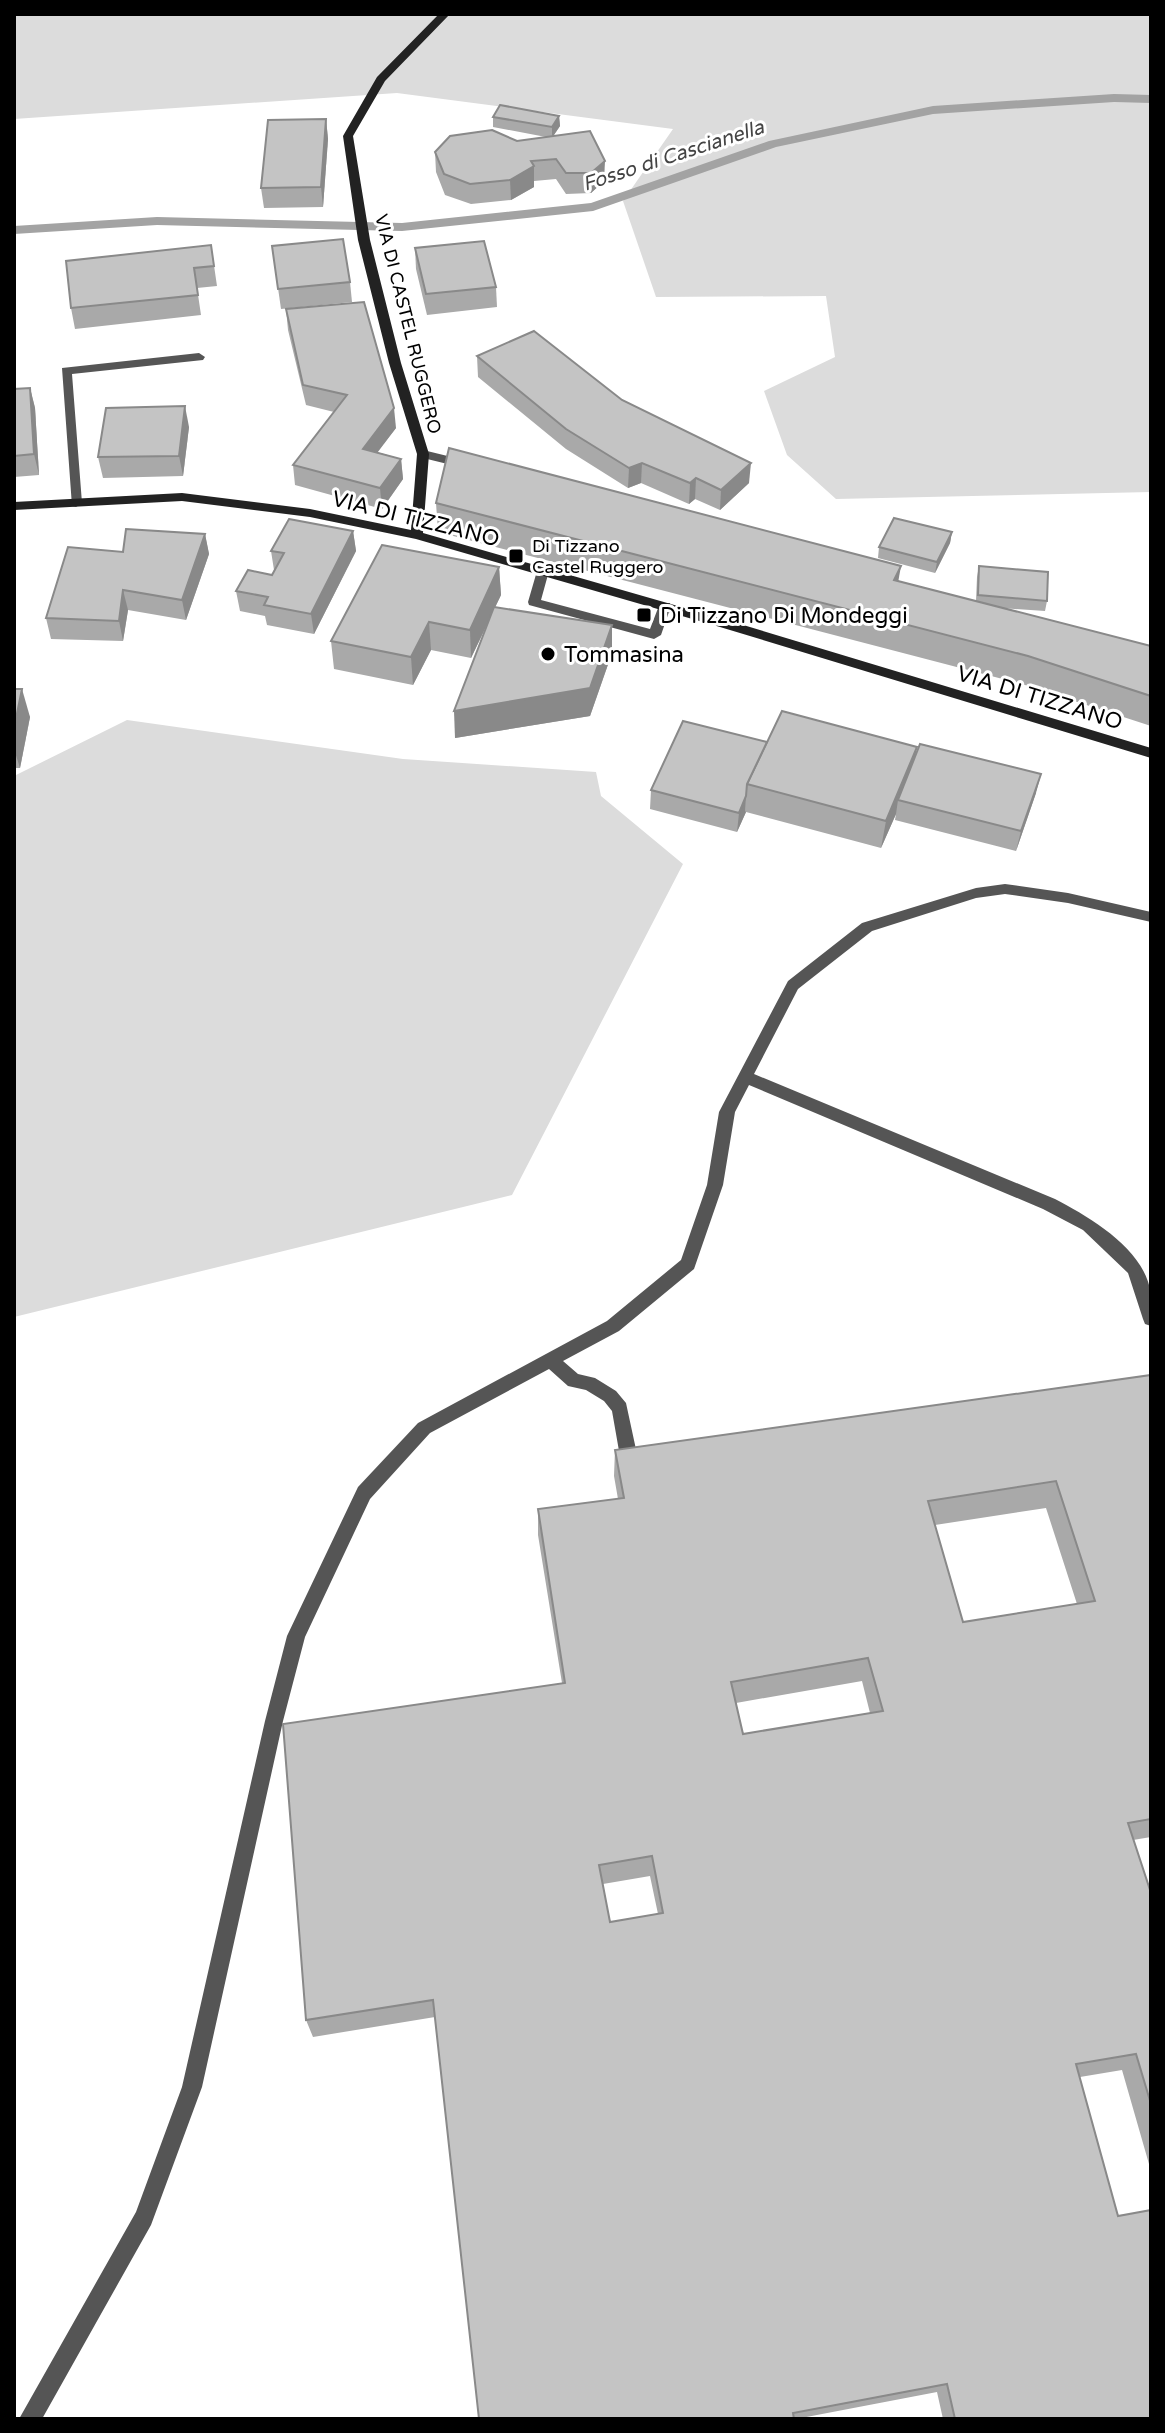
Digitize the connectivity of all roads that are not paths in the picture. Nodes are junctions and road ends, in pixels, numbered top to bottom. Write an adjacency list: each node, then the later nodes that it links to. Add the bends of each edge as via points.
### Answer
1 (445, 14): 3 (main road, VIA DI CASTEL RUGGERO, via 381,79 348,136 364,240)
2 (199, 357): 5 (street, via 66,371)
3 (423, 454): 4 (street); 7 (main road, VIA DI CASTEL RUGGERO)
4 (480, 468)
5 (76, 503): 6 (main road, VIA DI TIZZANO); 7 (main road, VIA DI TIZZANO, via 182,497 310,513)
6 (14, 506)
7 (417, 535): 8 (main road, VIA DI TIZZANO)
8 (543, 571): 9 (main road, VIA DI TIZZANO); 9 (street, via 534,602 654,635)
9 (665, 606): 10 (main road, VIA DI TIZZANO)
10 (1151, 753)
11 (1151, 917): 12 (street, via 1005,889 867,927 793,985)
12 (746, 1077): 13 (street, via 1089,1225 1135,1269); 14 (street, via 727,1112 715,1185 688,1264 613,1326)
13 (1151, 1319)
14 (551, 1361): 15 (street, via 574,1381 610,1396 620,1408 627,1460); 16 (street, via 424,1428 364,1493 296,1636 192,2087 144,2218)
15 (637, 1481)
16 (30, 2419)

